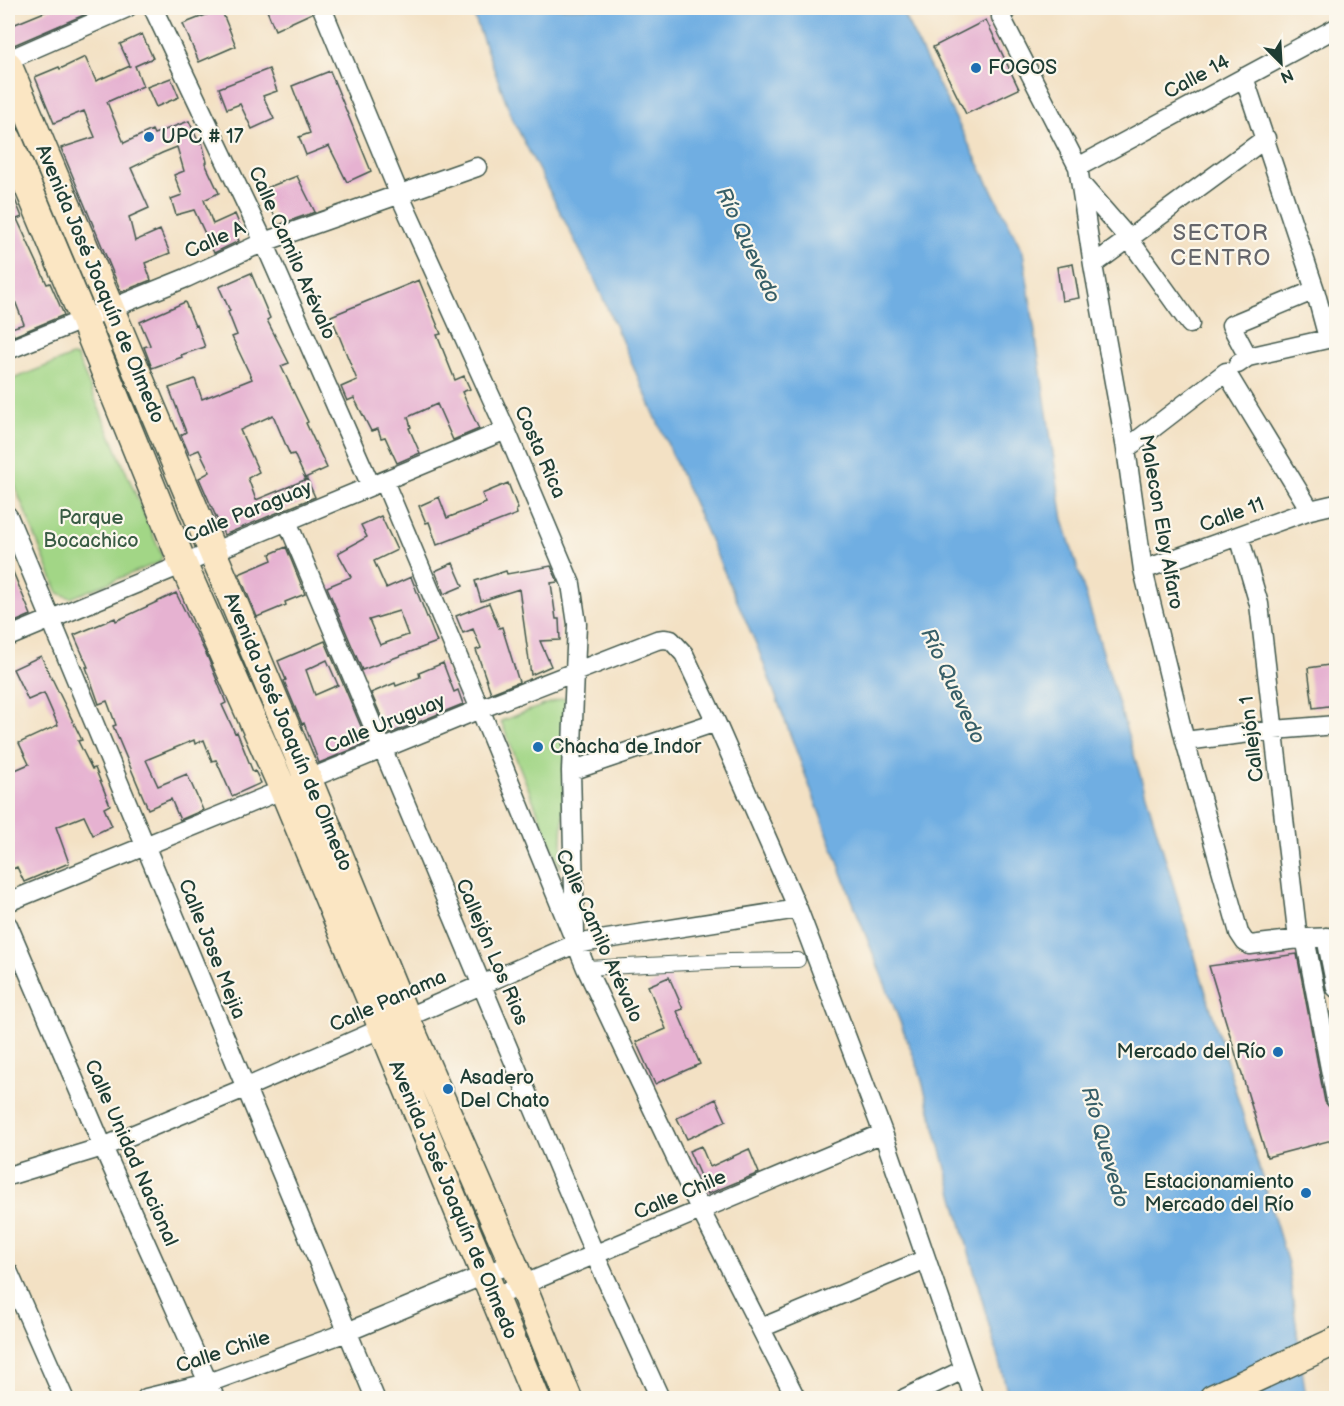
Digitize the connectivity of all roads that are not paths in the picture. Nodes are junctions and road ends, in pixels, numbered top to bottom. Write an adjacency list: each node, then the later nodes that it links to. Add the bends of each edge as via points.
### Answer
1 (127, 8): 6 (street)
2 (153, 8): 15 (street, Calle Camilo Arévalo)
3 (322, 8): 13 (street, Costa Rica)
4 (1005, 11): 12 (street)
5 (1336, 28): 8 (street, Calle 14)
6 (8, 60)
7 (8, 65): 18 (main road, Avenida José Joaquín de Olmedo)
8 (1244, 77): 9 (street); 12 (street, Calle 14)
9 (1266, 138): 14 (street); 17 (street)
10 (8, 140): 19 (main road, Avenida José Joaquín de Olmedo)
11 (477, 166): 13 (street, Calle A)
12 (1079, 175): 14 (street); 16 (street, Malecon Eloy Alfaro)
13 (400, 196): 15 (street, Calle A); 25 (street, Costa Rica)
14 (1129, 239): 16 (street); 20 (street)
15 (264, 242): 18 (street, Calle A); 27 (street, Calle Camilo Arévalo)
16 (1094, 265): 26 (street, Malecon Eloy Alfaro)
17 (1315, 290): 21 (street); 23 (street, via 1232,325)
18 (110, 308): 19 (street, Calle A); 33 (main road, Avenida José Joaquín de Olmedo)
19 (84, 320): 22 (street, Calle A); 34 (main road, Avenida José Joaquín de Olmedo)
20 (1190, 324)
21 (1332, 338): 23 (street)
22 (8, 350)
23 (1248, 357): 24 (street)
24 (1226, 372): 26 (street); 29 (street)
25 (506, 430): 27 (street, Calle Paraguay); 38 (street, Costa Rica, via 572,584 577,624)
26 (1126, 449): 35 (street, Malecon Eloy Alfaro)
27 (377, 484): 31 (street, Calle Paraguay); 39 (street, Calle Camilo Arévalo)
28 (1336, 504): 29 (street, Calle 11)
29 (1310, 510): 32 (street, Calle 11)
30 (8, 516): 36 (street, Calle Jose Mejia)
31 (287, 521): 33 (street, Calle Paraguay); 44 (street, Callejón Los Rios)
32 (1239, 536): 35 (street, Calle 11); 42 (street, Callejón 1, via 1259,604)
33 (212, 553): 34 (street, Calle Paraguay); 46 (main road, Avenida José Joaquín de Olmedo)
34 (183, 564): 36 (street, Calle Paraguay); 47 (main road, Avenida José Joaquín de Olmedo)
35 (1143, 570): 43 (street, Malecon Eloy Alfaro)
36 (51, 620): 37 (street, Calle Paraguay); 48 (street, Calle Jose Mejia)
37 (8, 637)
38 (576, 672): 39 (street, Calle Uruguay); 40 (street, Calle Uruguay, via 668,639 679,647); 45 (street, Costa Rica)
39 (480, 709): 44 (street, Calle Uruguay); 54 (street, Calle Camilo Arévalo)
40 (716, 722): 45 (street); 50 (street)
41 (1336, 725): 42 (street)
42 (1274, 730): 43 (street); 53 (street, Callejón 1)
43 (1185, 741): 53 (street, Malecon Eloy Alfaro, via 1239,933 1250,945)
44 (382, 749): 46 (street, Calle Uruguay); 57 (street, Callejón Los Rios)
45 (571, 771): 54 (street, Costa Rica)
46 (308, 779): 47 (street, Calle Uruguay); 59 (main road, Avenida José Joaquín de Olmedo)
47 (283, 789): 48 (street, Calle Uruguay); 60 (main road, Avenida José Joaquín de Olmedo)
48 (146, 846): 49 (street, Calle Uruguay); 61 (street, Calle Jose Mejia)
49 (8, 902)
50 (798, 909): 54 (street, Calle Panama); 63 (street)
51 (8, 925): 64 (street, Calle Unidad Nacional)
52 (1331, 937): 53 (street); 58 (street)
53 (1303, 938): 62 (street)
54 (576, 944): 56 (street, Calle Camilo Arévalo); 57 (street, Calle Panama)
55 (798, 960): 56 (street)
56 (586, 968): 66 (street, Calle Camilo Arévalo)
57 (482, 984): 59 (street, Calle Panama); 67 (street, Callejón Los Rios)
58 (1336, 988)
59 (406, 1018): 60 (street, Calle Panama); 70 (main road, Avenida José Joaquín de Olmedo)
60 (381, 1029): 61 (street, Calle Panama); 71 (main road, Avenida José Joaquín de Olmedo)
61 (245, 1088): 64 (street, Calle Panama); 73 (street, Calle Jose Mejia)
62 (1336, 1100)
63 (883, 1133): 66 (street, Calle Chile); 68 (street)
64 (103, 1147): 65 (street, Calle Panama); 76 (street, Calle Unidad Nacional)
65 (8, 1176)
66 (701, 1212): 67 (street, Calle Chile); 72 (street, Calle Camilo Arévalo)
67 (595, 1255): 70 (street, Calle Chile); 82 (street, Callejón Los Rios)
68 (926, 1259): 72 (street); 75 (street)
69 (8, 1270): 77 (street)
70 (517, 1274): 71 (street, Calle Chile); 81 (main road, Avenida José Joaquín de Olmedo)
71 (489, 1286): 73 (street, Calle Chile); 80 (main road, Avenida José Joaquín de Olmedo)
72 (761, 1328): 83 (street, Calle Camilo Arévalo)
73 (347, 1332): 76 (street, Calle Chile); 79 (street, Calle Jose Mejia)
74 (1334, 1342): 86 (main road)
75 (963, 1370): 84 (street); 85 (street)
76 (211, 1391): 78 (street, Calle Chile)
77 (64, 1398)
78 (146, 1398)
79 (375, 1398)
80 (536, 1398)
81 (568, 1398)
82 (660, 1398)
83 (796, 1398)
84 (905, 1398)
85 (974, 1398)
86 (1213, 1398)

